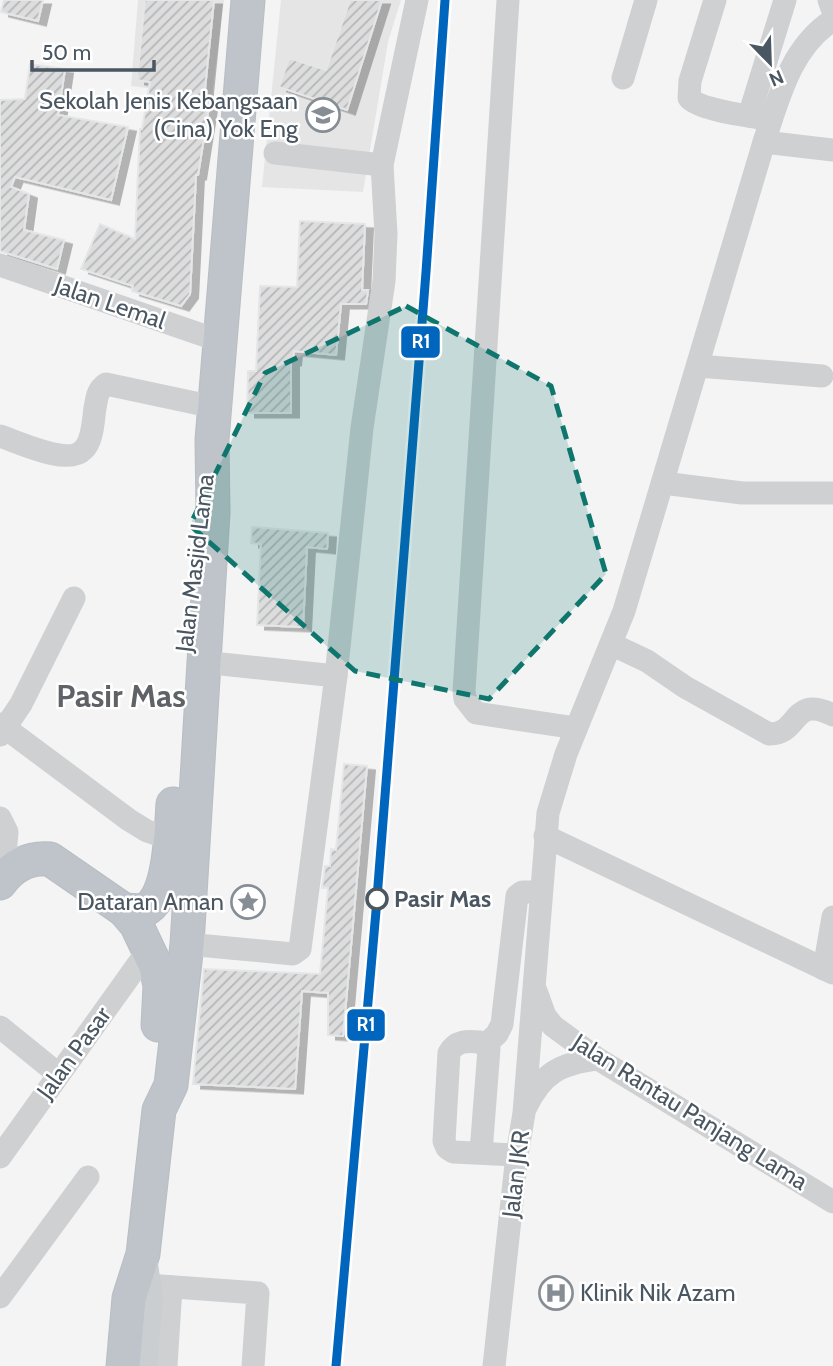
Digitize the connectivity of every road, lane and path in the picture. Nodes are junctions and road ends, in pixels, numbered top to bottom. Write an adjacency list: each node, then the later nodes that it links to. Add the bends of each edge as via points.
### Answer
1 (248, 0): 16 (highway, Jalan Masjid Lama)
2 (417, 0): 14 (street)
3 (508, 0): 29 (street, via 464,691 476,713)
4 (646, 0): 10 (street)
5 (715, 0): 11 (street, via 689,98)
6 (785, 0): 11 (street)
7 (829, 0): 8 (street)
8 (833, 11)
9 (833, 20): 11 (street, via 809,39 794,60)
10 (623, 78)
11 (761, 126): 12 (street); 17 (street, Jalan JKR)
12 (833, 150)
13 (275, 153): 14 (street)
14 (382, 165): 27 (street, via 384,281 362,428)
15 (0, 265): 16 (street, Jalan Lemal)
16 (220, 341): 19 (highway, Jalan Masjid Lama)
17 (698, 366): 18 (street); 21 (street, Jalan JKR)
18 (822, 376)
19 (214, 407): 20 (street, via 106,384 98,392 89,441 75,456 65,457); 23 (highway, Jalan Masjid Lama, via 213,513)
20 (0, 436)
21 (663, 483): 22 (street, via 742,493); 25 (street, Jalan JKR)
22 (833, 493)
23 (202, 549): 26 (highway, Jalan Masjid Lama); 33 (highway, Jalan Masjid Lama)
24 (74, 598): 30 (street, via 21,704)
25 (611, 644): 28 (street, via 769,734 787,729 809,708); 29 (street, Jalan JKR)
26 (202, 662): 27 (street); 38 (highway, Jalan Masjid Lama)
27 (336, 676): 38 (street, via 300,949 293,954)
28 (833, 715)
29 (576, 728): 32 (street, Jalan JKR, via 554,790)
30 (2, 729): 33 (street, via 129,820)
31 (0, 818): 34 (street, via 7,832)
32 (545, 836): 35 (street, Jalan JKR); 40 (street)
33 (170, 839): 36 (highway, Jalan Masjid Lama, via 158,896 142,911)
34 (2, 881): 36 (highway, via 26,861 50,859)
35 (540, 892): 41 (street, Jalan JKR); 43 (street, via 517,896 502,1024)
36 (124, 910): 39 (highway, Jalan Masjid Lama)
37 (833, 917): 40 (street)
38 (187, 944): 46 (highway, Jalan Masjid Lama, via 171,1085)
39 (149, 949): 45 (street, Jalan Pasar); 46 (highway, Jalan Masjid Lama, via 160,986 152,1083)
40 (828, 971)
41 (533, 982): 44 (street, Jalan Rantau Panjang Lama, via 553,1026); 47 (street, Jalan JKR)
42 (0, 1027): 45 (street)
43 (485, 1045): 48 (street, via 489,1049); 48 (street, via 462,1041 449,1053 444,1141 453,1152)
44 (597, 1059): 47 (street, via 558,1069 536,1087); 52 (street, Jalan Rantau Panjang Lama)
45 (58, 1074): 50 (street, Jalan Pasar)
46 (159, 1110): 53 (highway, Jalan Masjid Lama)
47 (524, 1113): 49 (street, Jalan JKR)
48 (481, 1152): 49 (street)
49 (517, 1155): 59 (street, Jalan JKR)
50 (0, 1157)
51 (88, 1177): 54 (street)
52 (833, 1202)
53 (147, 1281): 55 (highway, Jalan Masjid Lama); 56 (main road); 57 (street); 58 (street, via 258,1293)
54 (0, 1297)
55 (123, 1366)
56 (143, 1366)
57 (166, 1366)
58 (253, 1366)
59 (494, 1366)

